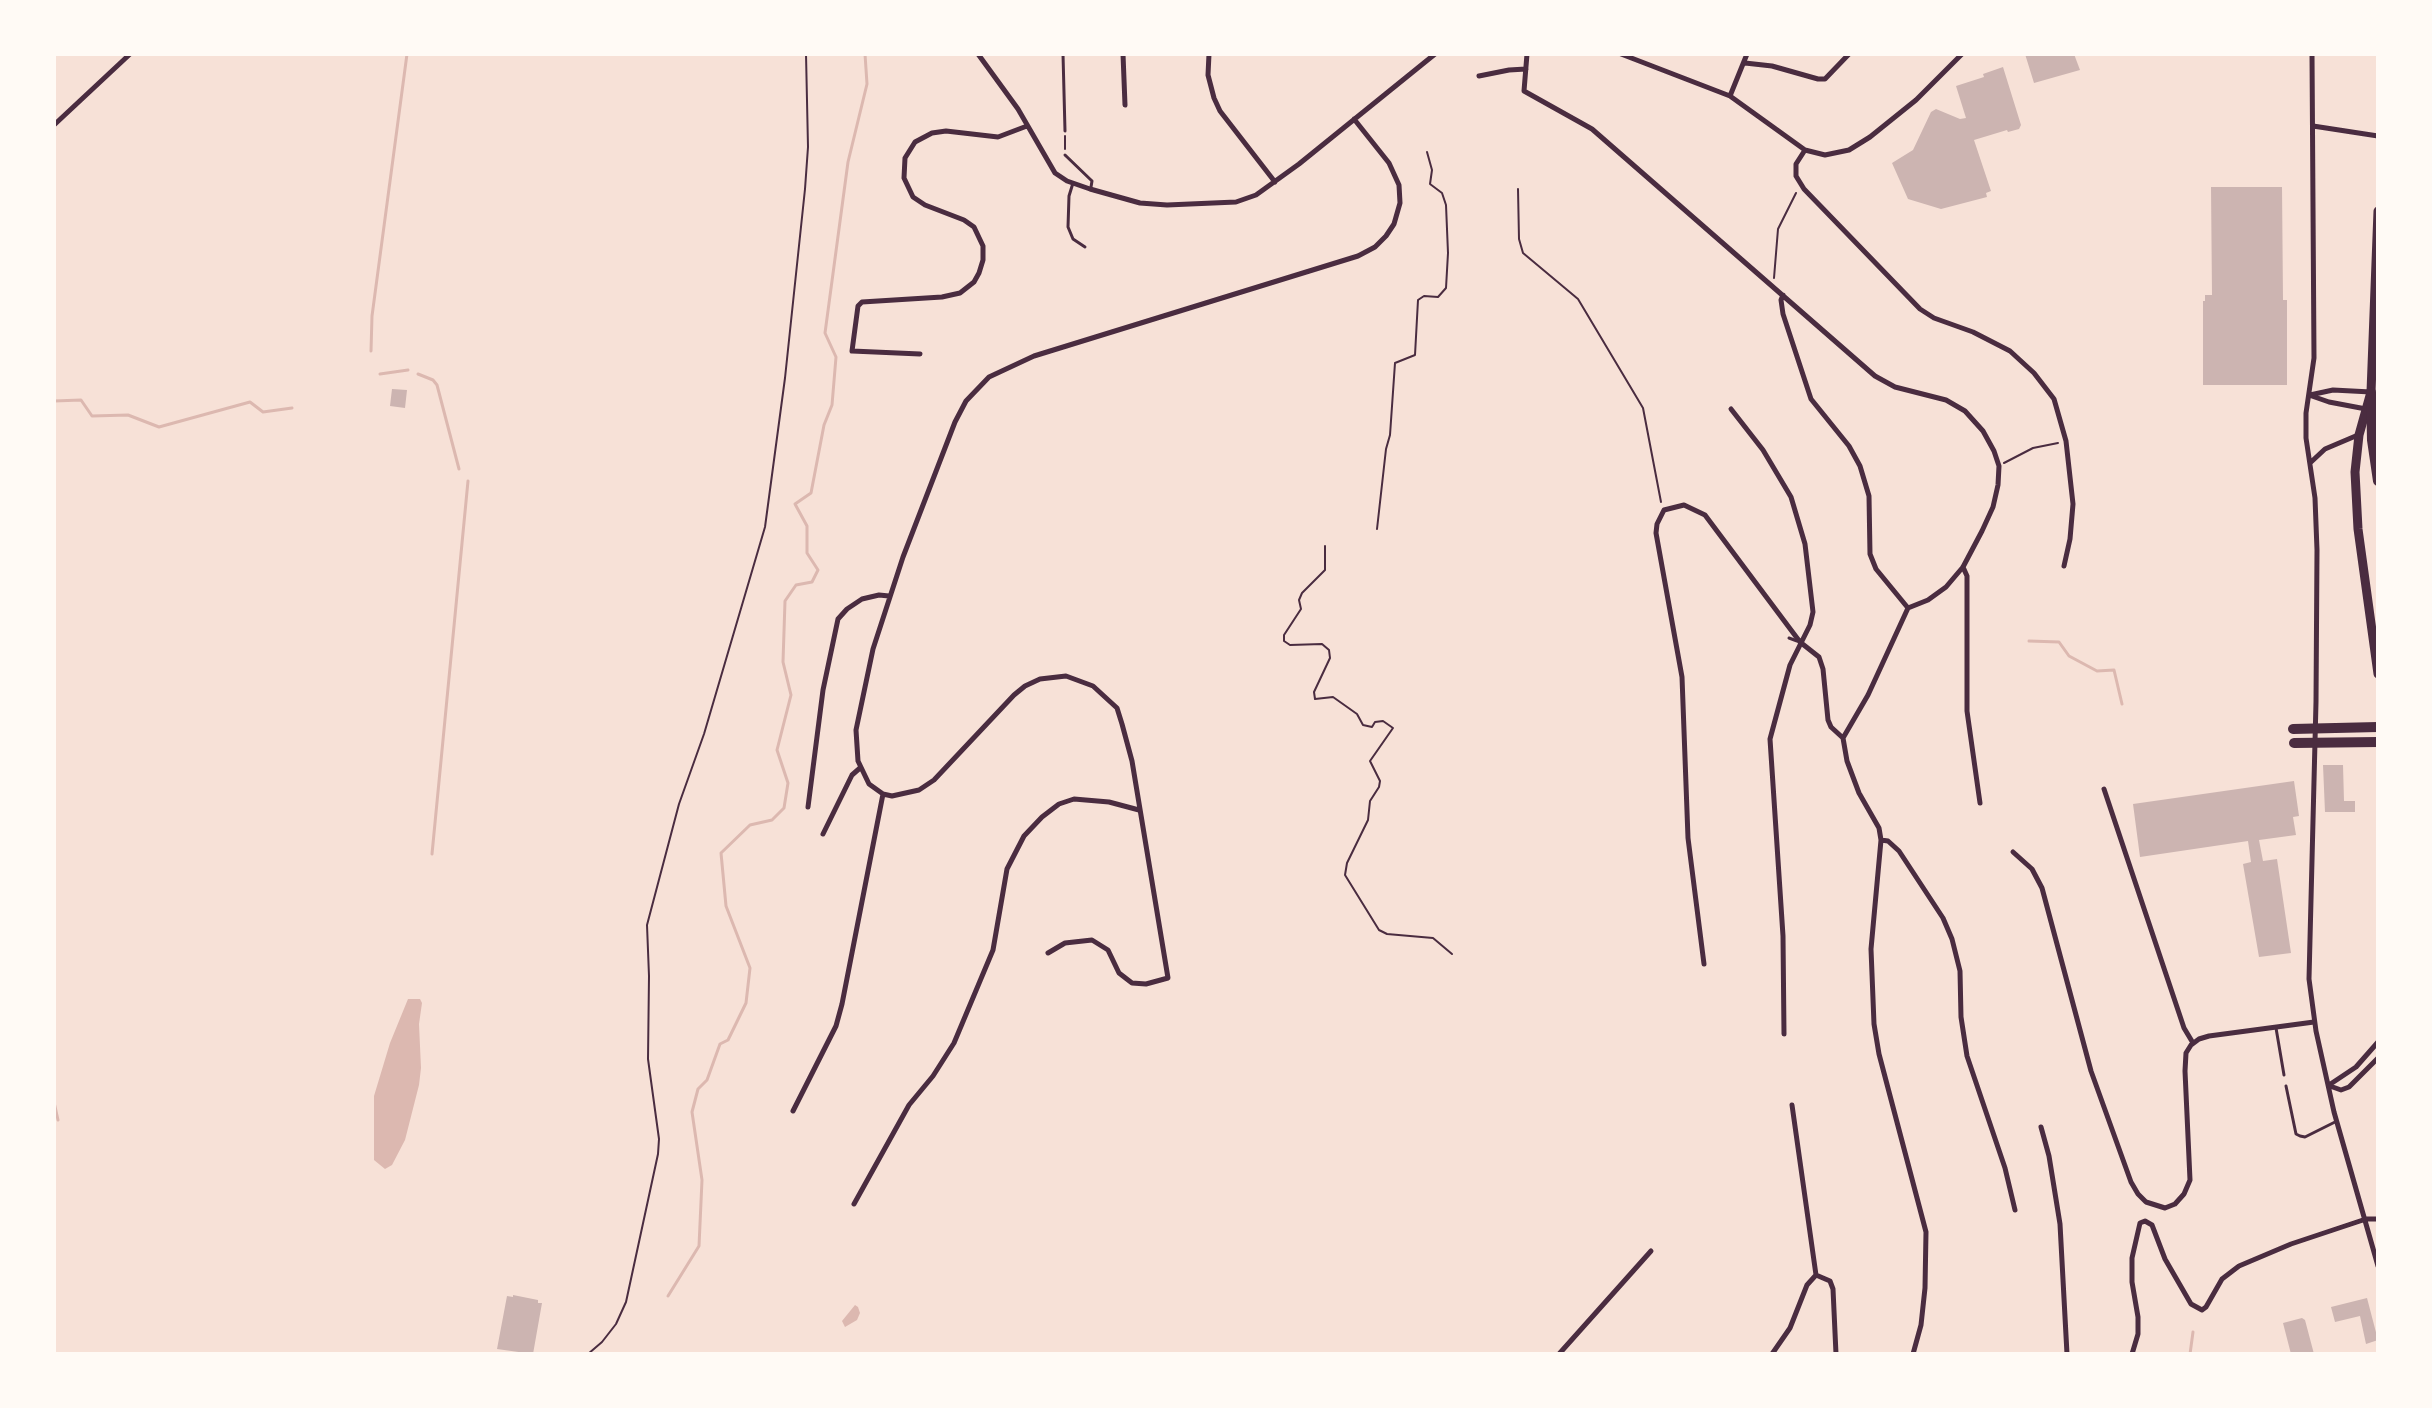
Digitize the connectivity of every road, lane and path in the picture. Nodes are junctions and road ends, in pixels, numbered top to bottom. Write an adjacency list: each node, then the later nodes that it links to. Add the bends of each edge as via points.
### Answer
1 (130, 54): 20 (street)
2 (806, 54): 94 (path, via 805,189 765,527 647,925 648,1059 658,1154 626,1302 616,1324)
3 (978, 54): 21 (street)
4 (1063, 54): 23 (lane)
5 (1123, 54): 18 (street)
6 (1209, 54): 28 (street, via 1208,75 1220,111)
7 (1435, 54): 19 (street)
8 (1527, 54): 15 (street)
9 (1621, 54): 17 (street)
10 (1747, 54): 14 (street)
11 (1849, 54): 14 (street, via 1825,79)
12 (1962, 54): 25 (street, via 1860,145 1825,155)
13 (2312, 54): 22 (street)
14 (1745, 63): 17 (street)
15 (1526, 69): 16 (street); 36 (street, via 1524,91 1592,129)
16 (1479, 76)
17 (1730, 96): 25 (street)
18 (1125, 105)
19 (1354, 119): 28 (street); 52 (street, via 1389,163 1399,185 1400,203 1386,236 1358,256 1011,364 989,377 955,422)
20 (54, 125)
21 (1027, 126): 30 (street, via 1050,167); 37 (street, via 998,137 932,133 915,142 905,158 904,178 913,197 964,220 983,246 979,273 960,293 858,306 852,351)
22 (2313, 126): 24 (street); 39 (street, via 2314,358)
23 (1065, 131): 27 (path)
24 (2378, 136)
25 (1805, 150): 29 (street, via 1796,164)
26 (1427, 152): 48 (path, via 1429,182 1446,205 1446,288 1438,297 1418,300 1415,355 1395,363)
27 (1065, 155): 31 (lane, via 1092,181)
28 (1275, 182): 31 (street, via 1254,196 1228,203 1183,205 1140,203)
29 (1799, 182): 35 (path, via 1778,229); 43 (street, via 1920,309 2010,351 2034,373 2054,399)
30 (1073, 183): 31 (street); 34 (lane, via 1068,227)
31 (1090, 189)
32 (1518, 189): 47 (path, via 1523,253 1578,299 1643,408)
33 (2378, 211): 38 (main road)
34 (1085, 247)
35 (1773, 279)
36 (1783, 295): 51 (street, via 1875,376 1895,387 1946,400 1983,431 1999,466 1998,485 1993,507); 53 (street, via 1783,314 1811,399 1860,466 1869,496 1870,554)
37 (920, 354)
38 (2375, 391): 39 (street); 41 (highway)
39 (2309, 395): 41 (street); 45 (street)
40 (1731, 409): 55 (street, via 1791,497 1805,544 1813,612)
41 (2368, 412): 42 (main road); 46 (highway)
42 (2359, 435): 45 (street, via 2325,449); 56 (main road, via 2358,529)
43 (2066, 441): 44 (path, via 2033,448); 50 (street, via 2073,504)
44 (2003, 463)
45 (2310, 463): 74 (street, via 2315,491 2316,702 2309,979)
46 (2378, 481)
47 (1663, 506)
48 (1377, 529)
49 (1325, 546): 72 (path, via 1325,570 1302,593 1301,609 1284,641 1322,644 1329,650 1315,699 1333,697 1363,725 1383,721 1393,728 1370,761 1379,787 1345,875 1383,933 1433,938)
50 (2064, 566)
51 (1963, 567): 53 (street, via 1946,587); 65 (street, via 1967,711)
52 (889, 596): 62 (street, via 862,694 855,740); 66 (street, via 862,599 838,619)
53 (1908, 608): 59 (street)
54 (1789, 638): 55 (lane)
55 (1800, 642): 59 (street, via 1819,657 1828,720); 73 (street, via 1705,515 1684,505 1664,510 1656,533 1682,677 1688,838); 76 (street, via 1770,739)
56 (2378, 674)
57 (2378, 727): 58 (highway)
58 (2293, 729)
59 (1843, 738): 69 (street, via 1847,761)
60 (2294, 743): 61 (highway)
61 (2378, 744)
62 (860, 768): 64 (street); 68 (street)
63 (2104, 789): 78 (street)
64 (883, 794): 67 (street, via 919,790 1025,686 1066,676 1093,686 1117,708); 84 (street, via 839,1015)
65 (1980, 803)
66 (808, 807)
67 (1139, 810): 71 (street, via 1168,978 1132,983 1119,973 1108,950 1092,940 1065,943); 87 (street, via 1074,799 1059,804 1024,836 1001,887 993,950 954,1043 909,1105)
68 (823, 834)
69 (1881, 840): 88 (street, via 1899,851 1952,939 1967,1056); 98 (street, via 1871,949 1874,1024 1926,1236 1921,1325)
70 (2013, 852): 78 (street, via 2032,869 2042,888 2091,1071 2131,1182 2156,1207 2175,1204 2190,1180 2185,1071)
71 (1048, 953)
72 (1452, 954)
73 (1704, 964)
74 (2315, 1022): 75 (street); 82 (street)
75 (2276, 1028): 78 (street, via 2209,1036); 80 (lane)
76 (1784, 1034)
77 (2378, 1042): 82 (street, via 2350,1073)
78 (2193, 1043)
79 (2378, 1058): 82 (street, via 2341,1090)
80 (2284, 1075)
81 (2286, 1086): 85 (lane, via 2296,1134 2305,1137)
82 (2329, 1086): 85 (street)
83 (1792, 1105): 93 (street)
84 (793, 1111)
85 (2337, 1121): 89 (street)
86 (2041, 1127): 99 (street, via 2060,1224)
87 (854, 1204)
88 (2015, 1210)
89 (2366, 1219): 90 (street); 92 (street); 100 (street, via 2239,1266 2222,1279 2202,1310 2184,1293 2152,1225 2140,1223 2132,1258 2138,1317)
90 (2378, 1219)
91 (1651, 1251): 95 (street)
92 (2378, 1266)
93 (1816, 1275): 96 (street); 97 (street, via 1825,1277 1833,1289)
94 (588, 1354)
95 (1559, 1354)
96 (1772, 1354)
97 (1836, 1354)
98 (1913, 1354)
99 (2067, 1354)
100 (2132, 1354)

